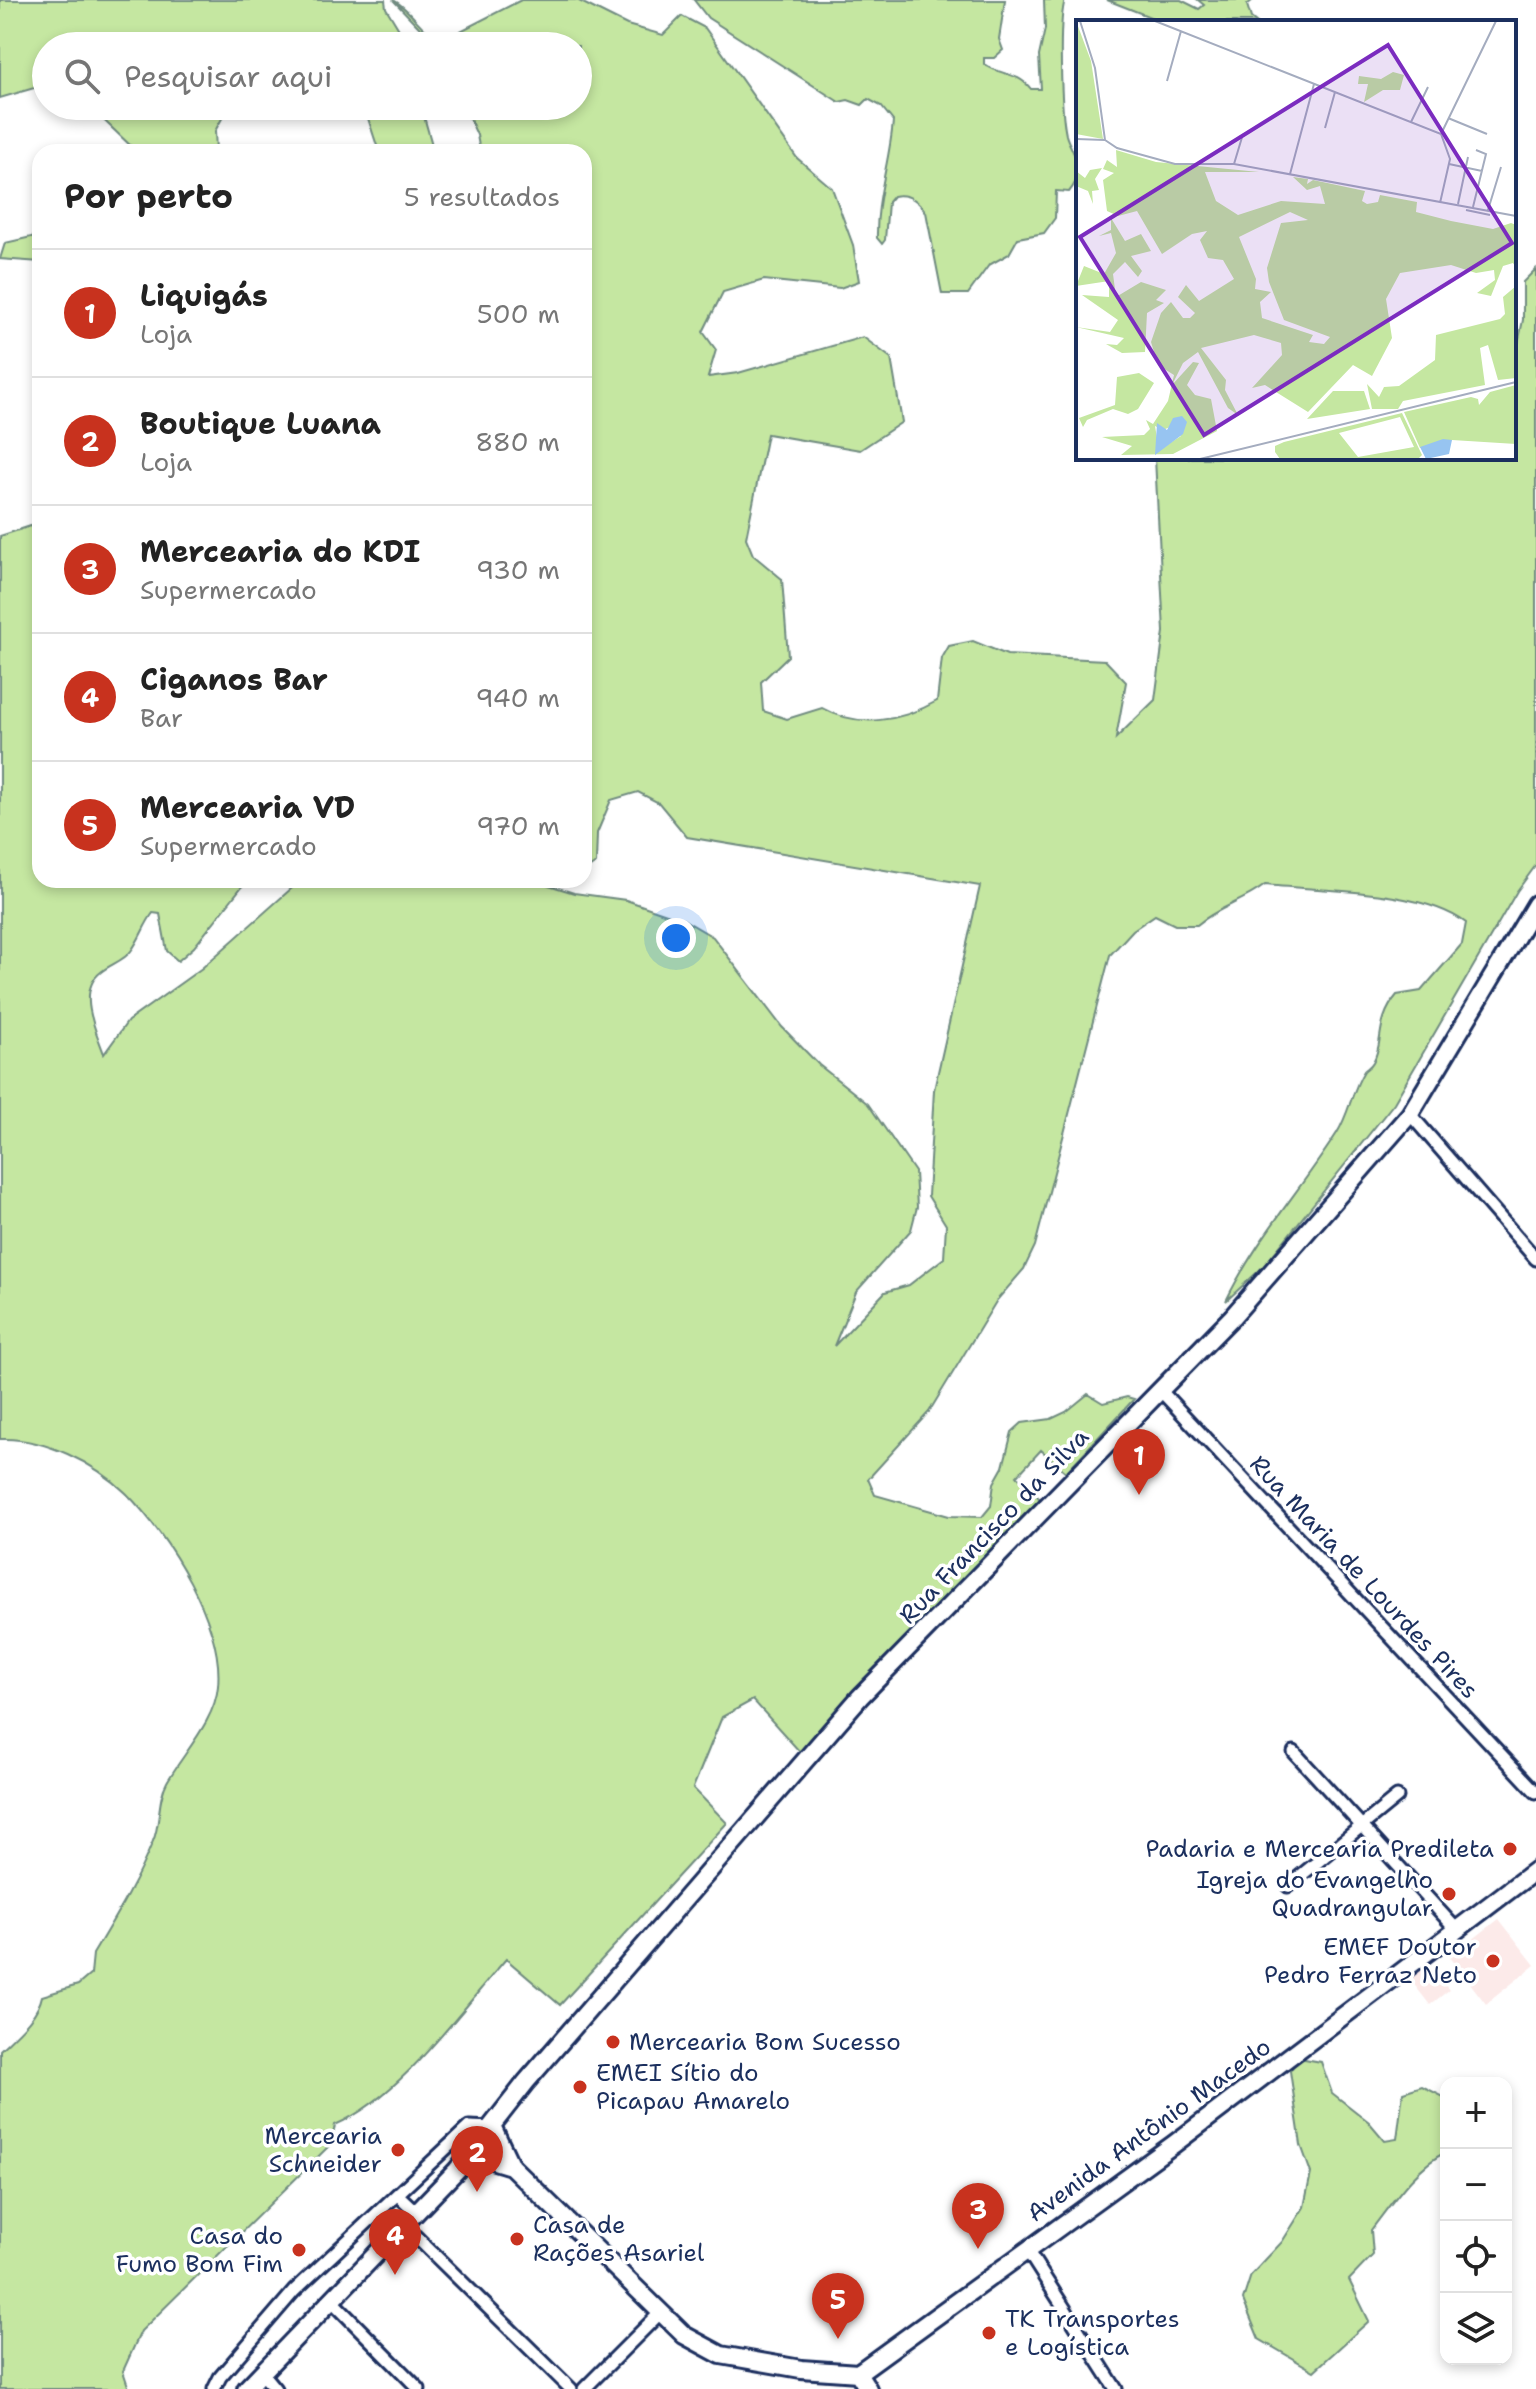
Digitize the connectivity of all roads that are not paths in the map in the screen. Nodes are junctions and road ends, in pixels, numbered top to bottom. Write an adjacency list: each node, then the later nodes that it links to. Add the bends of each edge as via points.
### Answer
1 (1536, 904): 2 (main road, Rua Francisco da Silva)
2 (1410, 1114): 3 (street); 4 (main road, Rua Francisco da Silva)
3 (1536, 1259)
4 (1161, 1391): 6 (street, Rua Maria de Lourdes Pires); 12 (main road, Rua Francisco da Silva, via 860,1697 526,2082)
5 (1294, 1752): 8 (street)
6 (1536, 1792)
7 (1397, 1797): 8 (street)
8 (1361, 1825): 10 (street); 11 (street)
9 (1536, 1870): 11 (main road, Avenida Antônio Macedo)
10 (1288, 1886)
11 (1457, 1930): 18 (main road, Avenida Antônio Macedo)
12 (493, 2128): 13 (main road, Rua Francisco da Silva); 14 (main road); 15 (street, via 469,2127)
13 (472, 2154): 14 (main road); 16 (main road, Rua Francisco da Silva)
14 (511, 2166): 20 (main road)
15 (398, 2195): 16 (street); 23 (street, via 294,2291)
16 (415, 2211): 17 (main road, Rua Francisco da Silva)
17 (403, 2224): 19 (main road, Rua Francisco da Silva); 27 (street)
18 (1027, 2250): 22 (main road, Avenida Antônio Macedo); 30 (street)
19 (330, 2299): 21 (main road, Rua Francisco da Silva); 26 (street)
20 (661, 2312): 22 (main road, via 684,2335 721,2355); 28 (street)
21 (261, 2372): 24 (main road, Rua Francisco da Silva); 25 (street)
22 (858, 2373): 29 (main road)
23 (214, 2389)
24 (246, 2389)
25 (275, 2389)
26 (419, 2389)
27 (571, 2389)
28 (584, 2389)
29 (868, 2389)
30 (1116, 2389)

